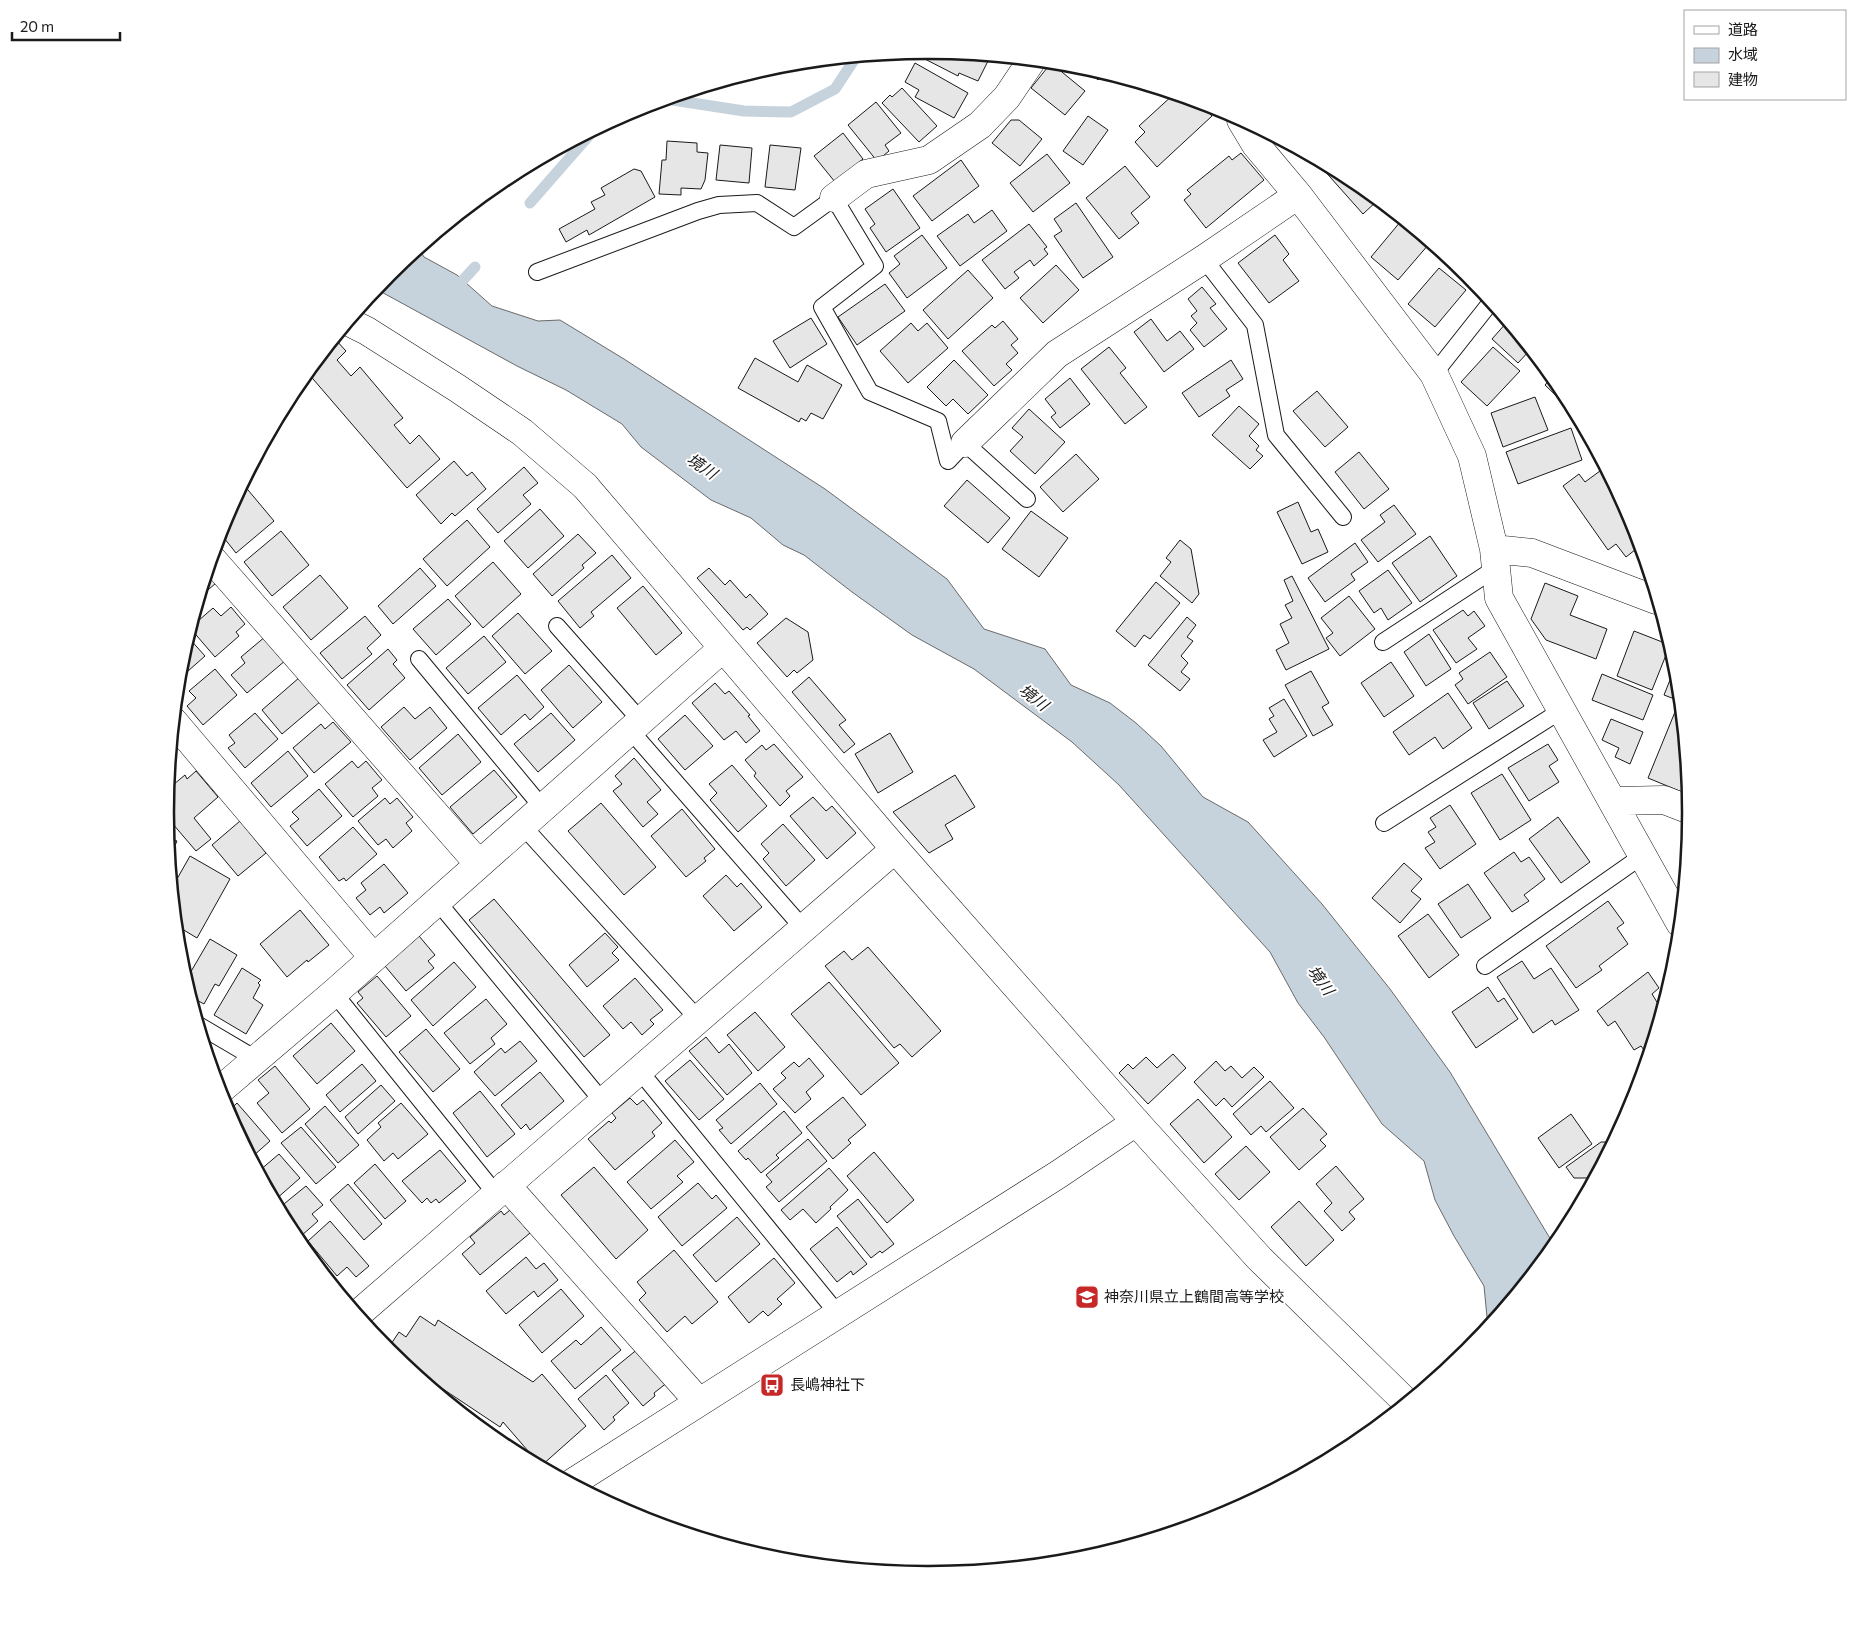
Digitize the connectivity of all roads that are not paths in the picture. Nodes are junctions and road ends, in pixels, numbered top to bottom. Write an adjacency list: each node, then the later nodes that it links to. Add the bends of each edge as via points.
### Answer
1 (1028, 65): 4 (street, via 1008,97 980,125 929,160 866,174)
2 (1248, 130): 3 (street, via 1256,145)
3 (1298, 195): 5 (street); 9 (street)
4 (834, 198): 6 (lane, via 794,228 757,203 718,205); 10 (lane, via 875,266 822,307 870,392 938,421 948,461)
5 (1204, 259): 10 (street, via 1057,354); 12 (lane, via 1255,325 1276,435)
6 (537, 272)
7 (1487, 307): 9 (lane)
8 (354, 325): 18 (street, via 522,432 585,486)
9 (1434, 374): 13 (street, via 1472,456)
10 (966, 444): 11 (lane)
11 (1027, 499)
12 (1343, 517)
13 (1495, 558): 15 (street, via 1532,554); 17 (lane); 20 (street, via 1499,598)
14 (216, 564): 30 (street)
15 (1650, 598)
16 (557, 626): 21 (lane)
17 (1383, 642)
18 (723, 648): 21 (street); 28 (street)
19 (419, 659): 24 (lane)
20 (1562, 710): 23 (street); 26 (lane)
21 (636, 725): 24 (street); 33 (lane)
22 (180, 729): 34 (street)
23 (1613, 802): 25 (street, via 1664,800); 29 (street)
24 (542, 807): 27 (street)
25 (1682, 807)
26 (1384, 823)
27 (522, 825): 30 (street); 37 (lane)
28 (895, 849): 33 (street); 43 (street)
29 (1642, 856): 32 (street); 35 (lane)
30 (479, 864): 31 (street)
31 (437, 901): 34 (street); 42 (lane)
32 (1675, 913)
33 (803, 928): 37 (street)
34 (373, 957): 36 (street)
35 (1485, 966)
36 (334, 993): 39 (street); 44 (lane)
37 (698, 1019): 40 (street)
38 (207, 1030): 39 (lane)
39 (256, 1059): 41 (street)
40 (639, 1070): 42 (street); 46 (lane)
41 (226, 1086)
42 (603, 1102): 44 (street)
43 (1136, 1122): 46 (street); 47 (street, via 1259,1258)
44 (501, 1190): 45 (street); 48 (street)
45 (362, 1310)
46 (838, 1314): 48 (street)
47 (1402, 1398)
48 (700, 1402): 49 (street)
49 (578, 1479)

